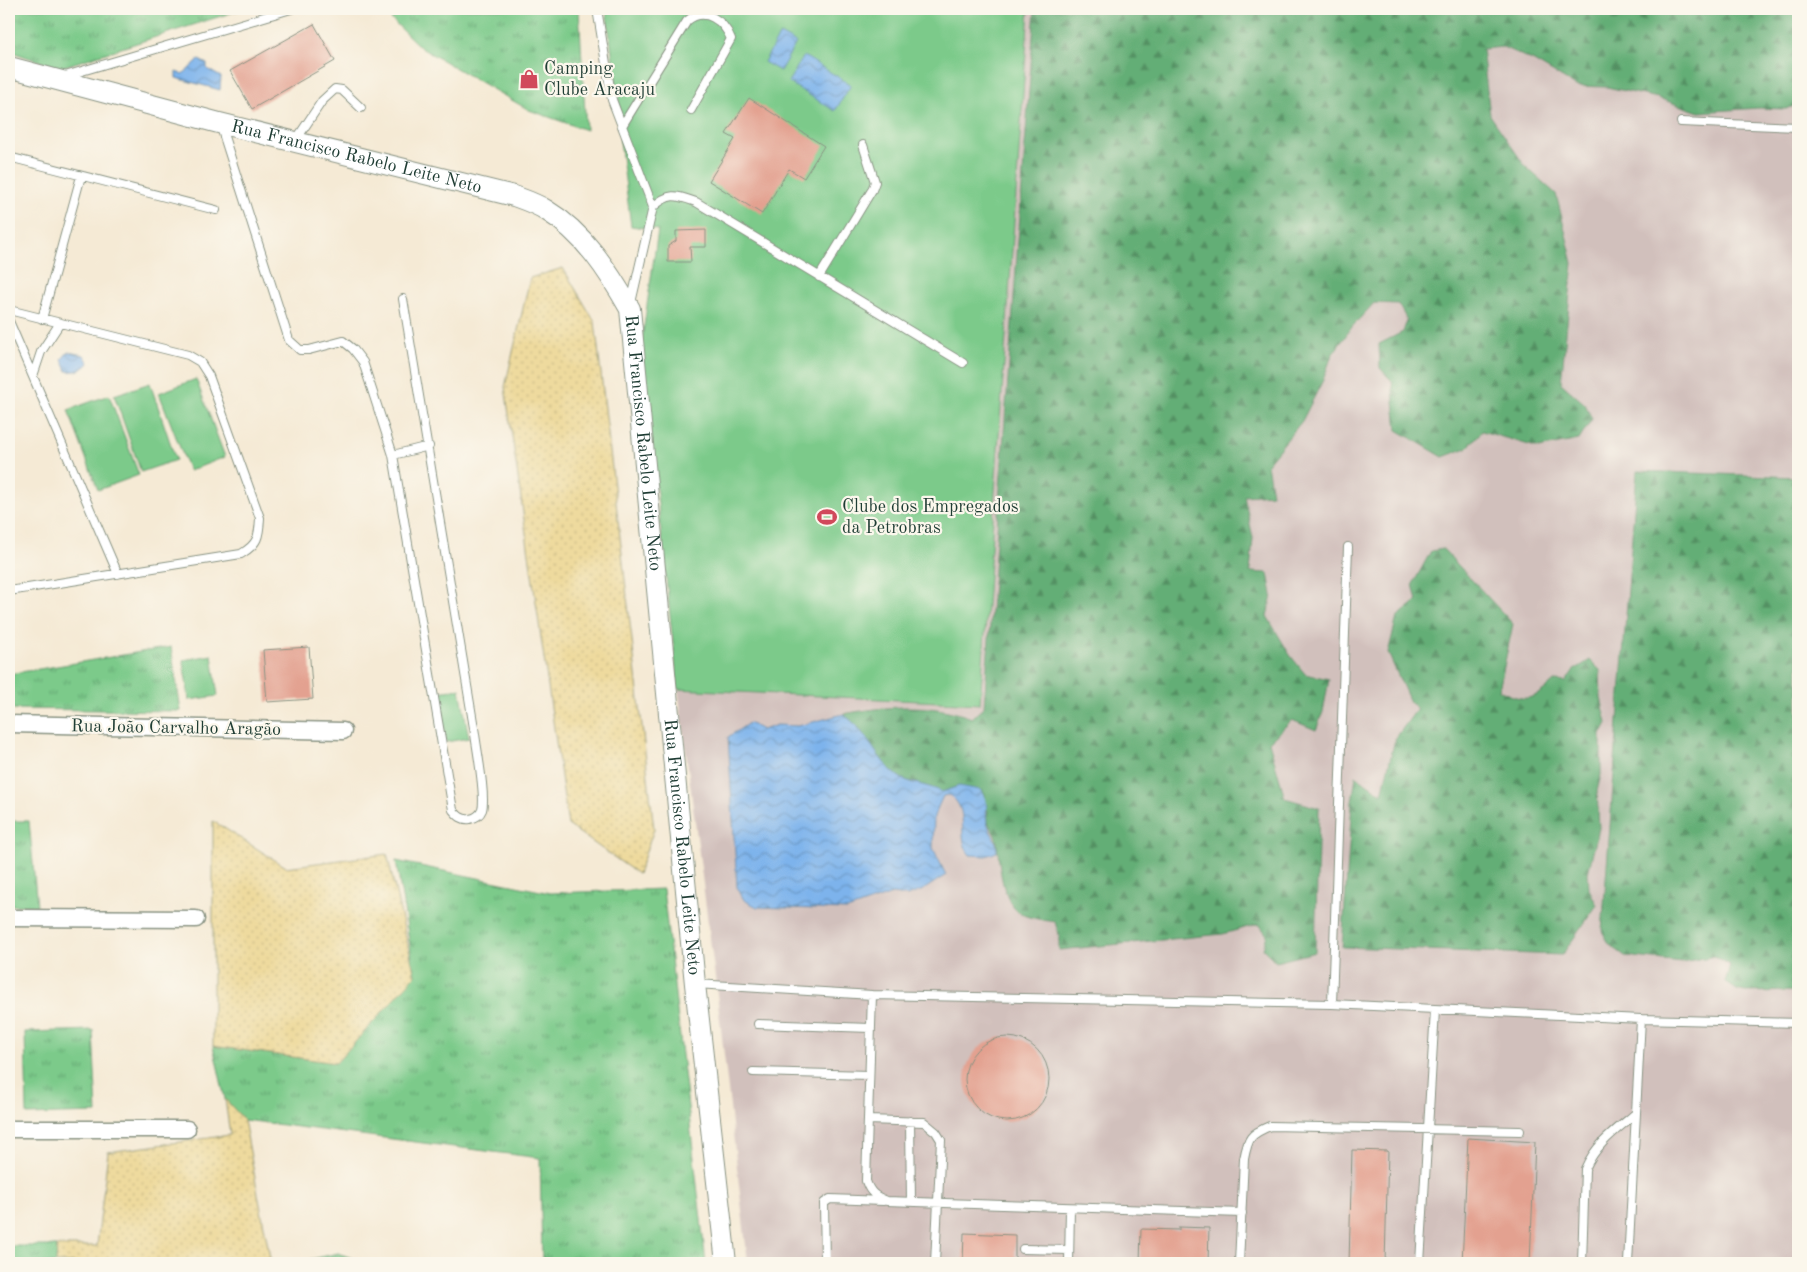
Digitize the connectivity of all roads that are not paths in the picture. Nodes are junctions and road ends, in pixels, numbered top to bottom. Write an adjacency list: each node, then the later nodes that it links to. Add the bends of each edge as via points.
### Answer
1 (291, 9): 4 (lane)
2 (597, 9): 9 (lane, via 608,84)
3 (9, 67): 4 (street, Rua Francisco Rabelo Leite Neto)
4 (56, 79): 7 (street, Rua Francisco Rabelo Leite Neto)
5 (361, 108): 11 (lane, via 342,90 335,89 322,101)
6 (691, 110): 9 (lane, via 731,39 723,24 714,17 693,16 688,21)
7 (219, 122): 11 (street, Rua Francisco Rabelo Leite Neto); 27 (lane, via 289,340 300,350 343,341 353,349 364,362)
8 (1681, 122): 10 (lane)
9 (622, 126): 15 (lane)
10 (1798, 127)
11 (295, 141): 19 (street, Rua Francisco Rabelo Leite Neto, via 514,196 546,210 582,238)
12 (863, 145): 17 (lane, via 875,182)
13 (9, 157): 14 (lane)
14 (81, 176): 16 (lane); 21 (lane)
15 (654, 207): 17 (lane, via 664,197 677,195 696,202); 19 (lane)
16 (216, 210)
17 (819, 277): 24 (lane)
18 (403, 299): 26 (lane)
19 (630, 309): 35 (street, Rua Francisco Rabelo Leite Neto)
20 (9, 310): 21 (lane)
21 (42, 319): 23 (lane)
22 (9, 321): 25 (lane)
23 (60, 323): 25 (lane, via 41,352); 29 (lane, via 188,355 200,362 218,395 260,518 259,535 252,547 241,554)
24 (963, 363)
25 (33, 376): 29 (lane)
26 (429, 446): 27 (lane); 27 (lane, via 476,734 482,808 474,818 459,817 450,799)
27 (393, 455)
28 (1348, 547): 37 (lane)
29 (118, 574): 30 (lane)
30 (9, 591)
31 (9, 724): 32 (street, Rua João Carvalho Aragão)
32 (343, 731)
33 (9, 918): 34 (street)
34 (196, 919)
35 (695, 984): 36 (lane); 59 (street, Rua Francisco Rabelo Leite Neto)
36 (872, 995): 37 (lane); 42 (lane)
37 (1332, 1004): 38 (lane)
38 (1435, 1010): 39 (lane); 50 (lane)
39 (1640, 1020): 41 (lane); 45 (lane)
40 (758, 1024): 42 (lane)
41 (1798, 1024)
42 (870, 1028): 44 (lane)
43 (753, 1072): 44 (lane)
44 (869, 1075): 46 (lane)
45 (1636, 1114): 65 (lane, via 1602,1142 1591,1154 1585,1169); 66 (lane)
46 (868, 1120): 47 (lane); 52 (lane, via 866,1181 870,1192)
47 (910, 1121): 53 (lane); 54 (lane, via 924,1122 941,1140)
48 (9, 1129): 49 (street)
49 (187, 1129)
50 (1428, 1129): 51 (lane); 56 (lane, via 1270,1126 1256,1132 1247,1143); 64 (lane)
51 (1520, 1130)
52 (886, 1201): 53 (lane); 60 (lane, via 830,1199 824,1203)
53 (911, 1202): 54 (lane)
54 (938, 1203): 55 (lane); 61 (lane)
55 (1070, 1208): 56 (lane); 58 (lane)
56 (1242, 1213): 63 (lane)
57 (1023, 1249): 58 (lane)
58 (1069, 1250): 62 (lane)
59 (726, 1263)
60 (825, 1263)
61 (935, 1263)
62 (1069, 1263)
63 (1239, 1263)
64 (1420, 1263)
65 (1582, 1263)
66 (1628, 1263)

